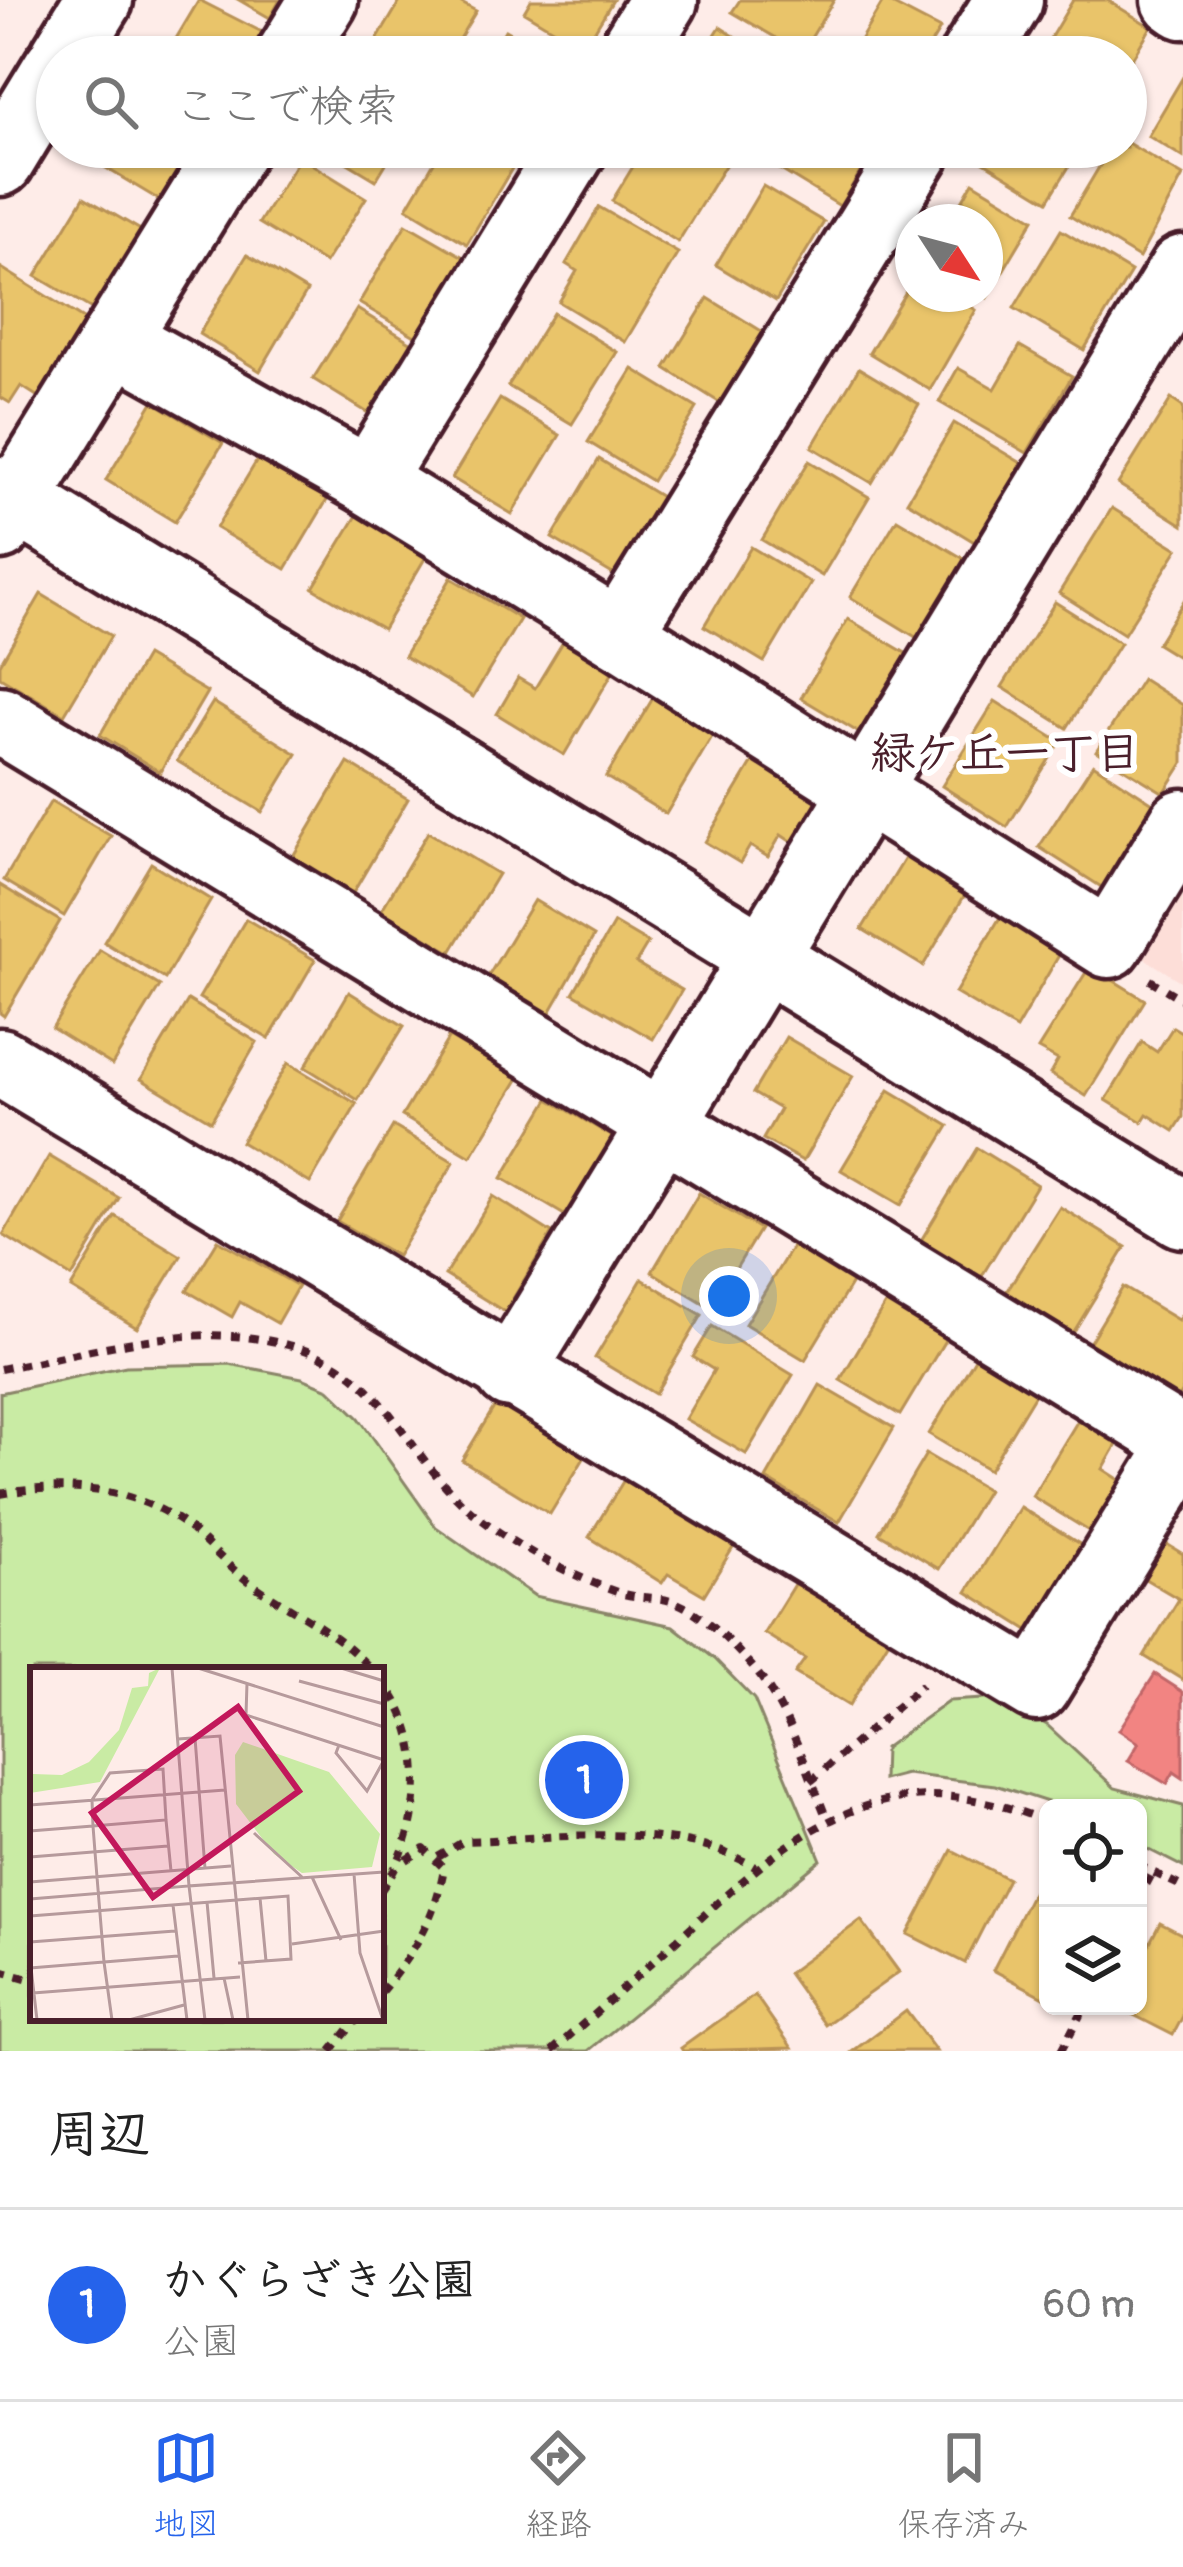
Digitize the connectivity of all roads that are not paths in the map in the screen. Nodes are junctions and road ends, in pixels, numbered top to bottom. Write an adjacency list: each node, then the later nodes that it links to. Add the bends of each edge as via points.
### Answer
1 (98, 0): 5 (street)
2 (325, 0): 6 (street)
3 (664, 0): 7 (street)
4 (1009, 0): 8 (street)
5 (77, 36)
6 (302, 36)
7 (642, 36)
8 (987, 36)
9 (36, 103): 10 (street)
10 (0, 162)
11 (221, 168): 15 (street)
12 (561, 168): 16 (street)
13 (906, 168): 18 (street)
14 (1183, 269): 20 (street)
15 (115, 339): 16 (street); 17 (street)
16 (369, 481): 18 (street)
17 (5, 505): 22 (street)
18 (619, 634): 20 (street)
19 (0, 720): 24 (street)
20 (865, 792): 21 (street, via 1108,944); 22 (street)
21 (1183, 823)
22 (761, 960): 24 (street); 25 (street)
23 (0, 1062): 26 (street)
24 (658, 1125): 26 (street); 27 (street)
25 (1183, 1214)
26 (510, 1374): 27 (street, via 1036,1687)
27 (1183, 1445)

